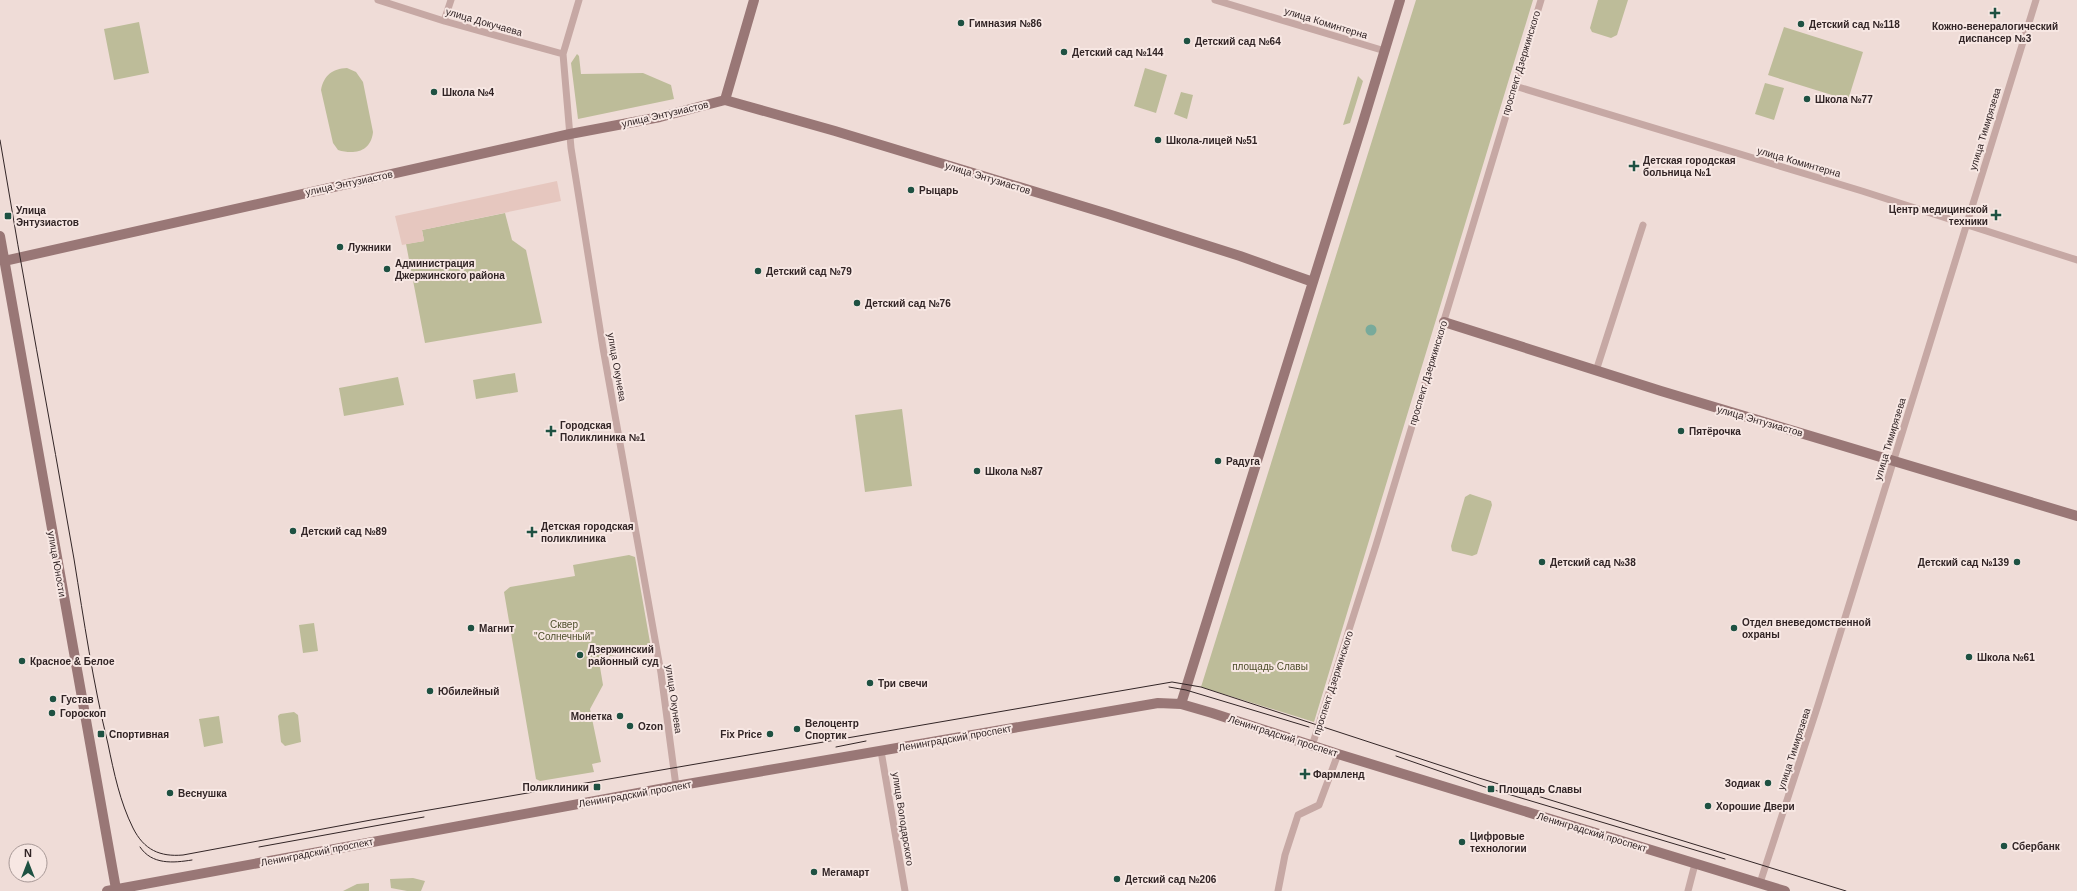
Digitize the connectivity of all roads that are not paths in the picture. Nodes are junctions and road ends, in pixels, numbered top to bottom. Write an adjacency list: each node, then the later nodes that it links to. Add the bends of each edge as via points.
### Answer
1 (378, 0): 9 (street, улица Докучаева)
2 (451, 0): 9 (street)
3 (579, 0): 11 (street, улица Окунева)
4 (754, 0): 13 (street)
5 (1216, 0): 10 (street, улица Коминтерна)
6 (1400, 0): 10 (street)
7 (1541, 0): 12 (street, проспект Дзержинского)
8 (2036, 0): 15 (street, улица Тимирязева)
9 (444, 21): 11 (street, улица Докучаева)
10 (1385, 51): 20 (street)
11 (562, 54): 14 (street, улица Окунева)
12 (1515, 86): 15 (street, улица Коминтерна); 21 (street, проспект Дзержинского)
13 (725, 100): 14 (street, улица Энтузиастов, via 660,117); 20 (street, улица Энтузиастов, via 1108,214)
14 (570, 134): 19 (street, улица Энтузиастов); 29 (street, улица Окунева, via 603,348 661,673)
15 (1966, 224): 18 (street, улица Коминтерна); 23 (street, улица Тимирязева)
16 (1643, 225): 22 (street)
17 (0, 236): 19 (street, улица Юности)
18 (2077, 260)
19 (2, 262): 32 (street, улица Юности)
20 (1313, 282): 25 (street)
21 (1444, 322): 22 (street, улица Энтузиастов); 26 (street, проспект Дзержинского)
22 (1596, 371): 23 (street, улица Энтузиастов)
23 (1893, 460): 24 (street, улица Энтузиастов); 31 (street, улица Тимирязева)
24 (2077, 516)
25 (1181, 704): 26 (street, Ленинградский проспект); 27 (street, Ленинградский проспект, via 1158,703)
26 (1312, 746): 28 (street, Ленинградский проспект)
27 (881, 751): 29 (street, Ленинградский проспект); 33 (street, улица Володарского)
28 (1338, 754): 30 (street, Ленинградский проспект); 34 (street, via 1319,805 1298,814 1285,855)
29 (676, 786): 32 (street, Ленинградский проспект)
30 (1695, 864): 31 (street, Ленинградский проспект); 35 (street)
31 (1760, 884): 36 (street, Ленинградский проспект)
32 (113, 890)
33 (905, 891)
34 (1278, 891)
35 (1688, 891)
36 (1785, 891)

